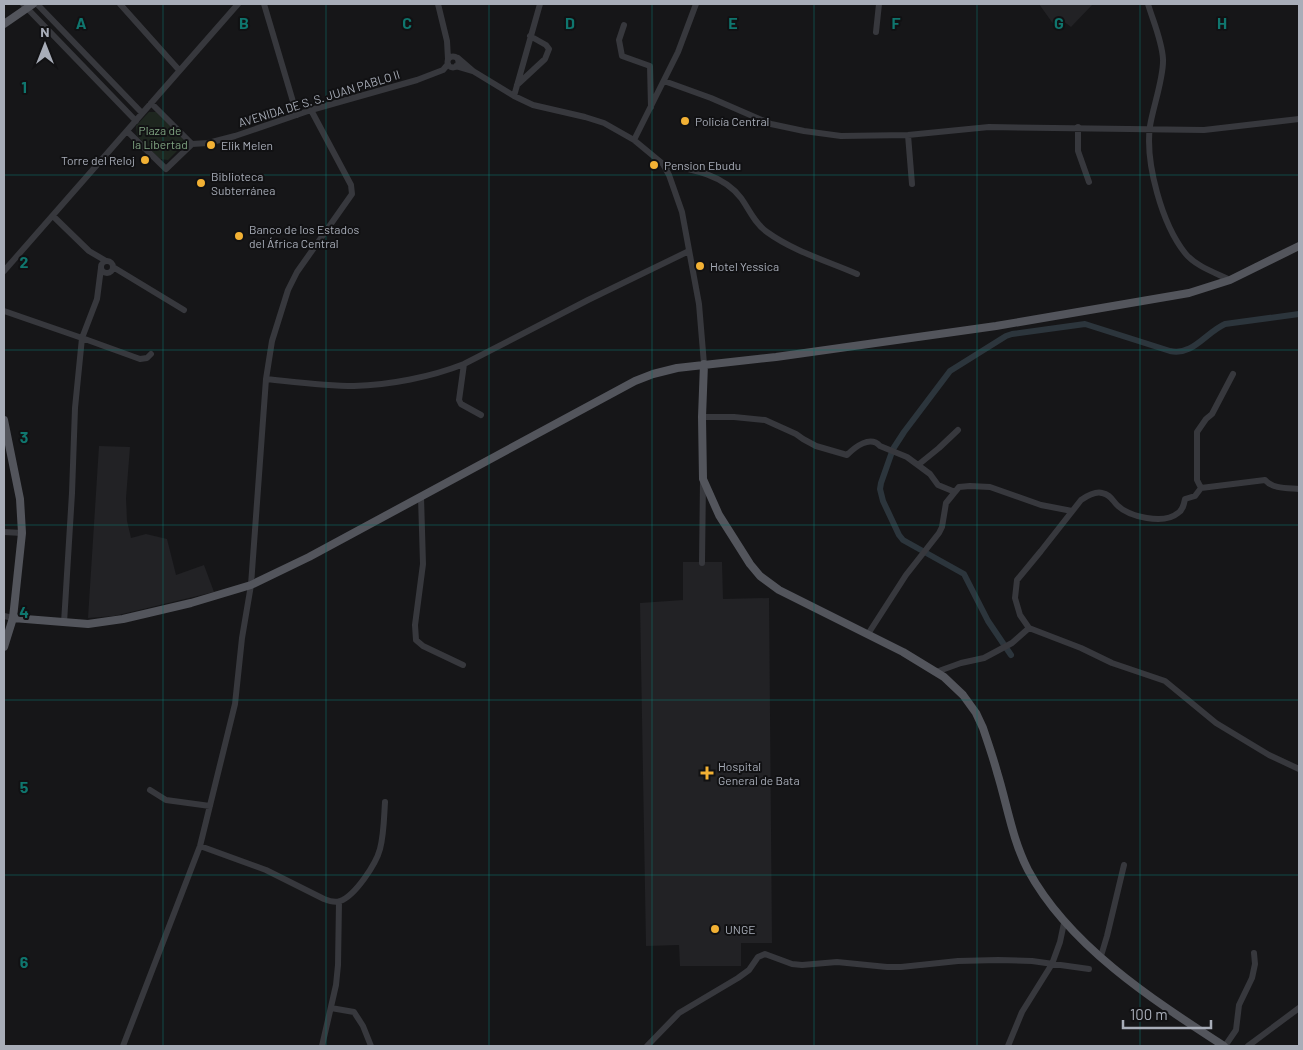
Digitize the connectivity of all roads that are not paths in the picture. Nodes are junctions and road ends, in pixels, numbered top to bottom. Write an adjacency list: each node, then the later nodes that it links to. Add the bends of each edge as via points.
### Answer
1 (37, 4): 27 (street)
2 (120, 4): 19 (street)
3 (238, 4): 19 (street)
4 (264, 4): 28 (street)
5 (438, 4): 15 (street)
6 (540, 4): 14 (street)
7 (696, 4): 21 (street)
8 (879, 4): 13 (street)
9 (1148, 4): 32 (street, via 1163,59)
10 (28, 5): 11 (main road); 30 (street)
11 (4, 24)
12 (624, 25): 25 (street, via 619,40 622,56 650,66)
13 (876, 32)
14 (530, 36): 22 (street); 22 (street, via 546,45 548,53)
15 (447, 41): 16 (street); 17 (street)
16 (457, 58): 17 (street, via 453,56); 18 (street); 20 (street)
17 (448, 62): 18 (street, via 451,67); 26 (street, AVENIDA DE S. S. JUAN PABLO II, via 443,70 428,77)
18 (456, 66): 20 (street)
19 (179, 70): 24 (street)
20 (473, 71): 23 (street)
21 (664, 82): 25 (street); 34 (street, via 771,124 842,136)
22 (517, 85): 23 (street)
23 (514, 96): 35 (street, via 534,105 585,116)
24 (151, 103): 27 (street); 36 (street)
25 (651, 108): 35 (street)
26 (311, 110): 28 (street, AVENIDA DE S. S. JUAN PABLO II); 59 (street, via 353,190 347,204 303,262 288,290 272,341)
27 (142, 113): 30 (street)
28 (297, 115): 36 (street, AVENIDA DE S. S. JUAN PABLO II, via 235,136)
29 (1299, 119): 32 (street, via 1204,130)
30 (136, 121): 33 (street)
31 (1078, 127): 32 (street); 34 (street, via 989,127); 38 (street, via 1078,151)
32 (1150, 128): 50 (street, via 1157,194 1177,240 1185,254 1195,262)
33 (127, 131): 36 (street, via 166,169); 40 (street)
34 (908, 134): 39 (street)
35 (634, 140): 37 (street)
36 (192, 144)
37 (662, 164): 42 (street, via 680,202); 49 (street, via 721,180 733,188 766,231)
38 (1089, 182)
39 (912, 184)
40 (53, 216): 43 (street); 47 (street)
41 (1298, 247): 50 (main road)
42 (689, 251): 56 (street); 57 (street, via 699,304)
43 (92, 254): 44 (street); 46 (street)
44 (106, 261): 45 (street); 46 (street)
45 (113, 266): 48 (street); 52 (street)
46 (101, 268): 48 (street); 51 (street)
47 (4, 271)
48 (108, 273): 51 (street)
49 (856, 274)
50 (1230, 280): 57 (main road, via 1189,293 1059,316 786,356)
51 (100, 282): 54 (street)
52 (184, 310)
53 (6, 313): 54 (street)
54 (82, 338): 55 (street, via 140,359); 77 (street, via 75,408)
55 (151, 354)
56 (464, 364): 59 (street, via 406,380 356,386); 60 (street, via 461,404)
57 (704, 364): 61 (main road); 69 (main road, via 664,371 634,381)
58 (1233, 374): 66 (street, via 1212,414 1197,432 1197,480)
59 (266, 379): 74 (street)
60 (481, 415)
61 (702, 417): 64 (street, via 758,418 816,446 847,455 870,441 902,454); 65 (main road)
62 (4, 420): 72 (main road, via 20,499)
63 (958, 430): 64 (street)
64 (918, 465): 68 (street, via 938,485)
65 (703, 479): 73 (street); 79 (main road, via 719,515 760,576 779,590)
66 (1200, 488): 67 (street, via 1265,480 1279,488); 70 (street, via 1195,496 1185,500 1179,513 1170,518 1137,516 1117,506 1102,492 1087,496)
67 (1299, 489)
68 (955, 492): 70 (street, via 964,486 990,487 1041,505); 79 (street, via 946,503 942,527)
69 (421, 497): 74 (main road); 81 (street, via 423,564 414,625 416,640)
70 (1072, 511): 78 (street, via 1017,580 1015,598 1020,616)
71 (4, 532): 72 (street)
72 (22, 533): 76 (main road)
73 (702, 563)
74 (251, 585): 77 (main road, via 123,619 88,624); 86 (street, via 235,704)
75 (4, 616): 76 (street)
76 (13, 618): 77 (main road); 80 (main road)
77 (64, 623)
78 (1029, 628): 82 (street, via 1002,650); 83 (street, via 1112,664 1165,681 1216,723)
79 (868, 634): 82 (main road)
80 (4, 647)
81 (463, 665)
82 (936, 672): 90 (main road, via 964,695 976,713 1014,835 1028,869)
83 (1299, 769)
84 (150, 790): 86 (street, via 166,800)
85 (385, 802): 89 (street, via 376,860 360,884)
86 (210, 806): 87 (street)
87 (200, 846): 89 (street, via 266,870 331,902); 97 (street)
88 (1124, 864): 92 (street)
89 (339, 902): 95 (street, via 338,965)
90 (1064, 922): 92 (main road); 93 (street)
91 (1254, 953): 102 (street, via 1252,978 1239,1005 1236,1030)
92 (1101, 956): 102 (main road, via 1153,999)
93 (1052, 964): 94 (street); 100 (street, via 1032,960 998,960 901,967 837,962 802,965 765,954 738,978 679,1013); 101 (street, via 1022,1012)
94 (1089, 969)
95 (331, 1008): 98 (street); 99 (street, via 354,1012)
96 (1299, 1008): 103 (street)
97 (123, 1046)
98 (322, 1046)
99 (371, 1046)
100 (647, 1046)
101 (1008, 1046)
102 (1224, 1046)
103 (1248, 1046)

